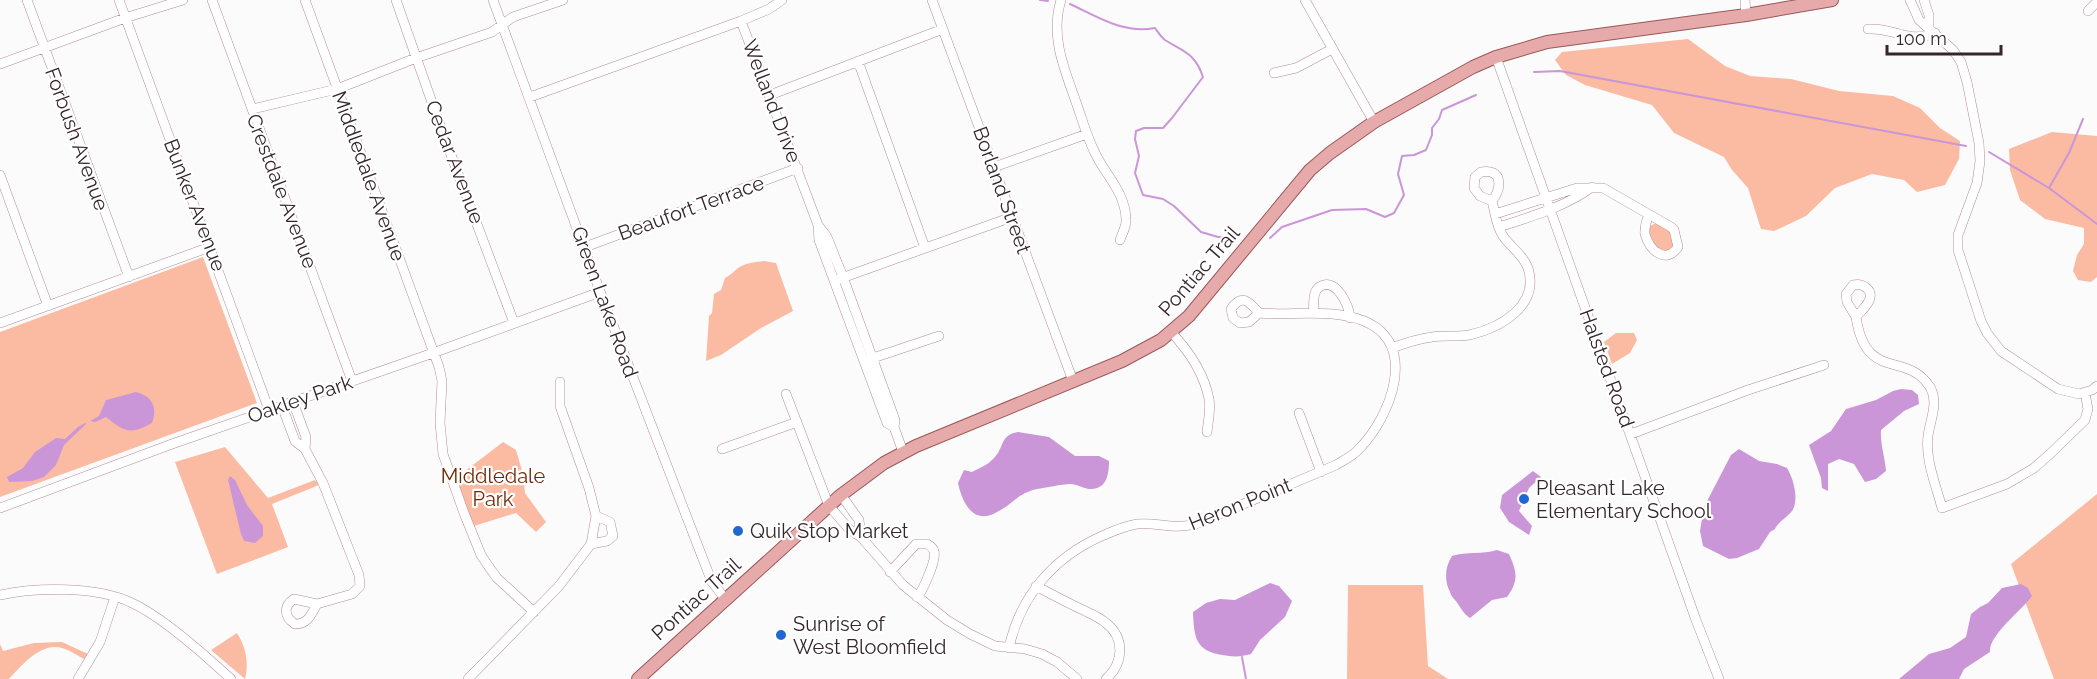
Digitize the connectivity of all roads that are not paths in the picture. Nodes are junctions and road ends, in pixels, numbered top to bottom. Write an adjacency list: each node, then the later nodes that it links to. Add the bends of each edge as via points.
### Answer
1 (27, 0): 27 (street, Forbush Avenue)
2 (119, 0): 21 (street, Bunker Avenue)
3 (183, 0): 21 (street)
4 (212, 0): 37 (street, Crestdale Avenue)
5 (305, 0): 34 (street, Middledale Avenue)
6 (396, 0): 30 (street, Cedar Avenue)
7 (493, 0): 23 (street, Green Lake Road)
8 (563, 0): 23 (street, via 513,17)
9 (782, 0): 22 (street, Welland Drive)
10 (932, 0): 24 (street, Borland Street)
11 (1061, 0): 39 (street, via 1057,43)
12 (1305, 0): 28 (street)
13 (1745, 0): 20 (street)
14 (1832, 0): 18 (main road, Pontiac Trail)
15 (1910, 0): 26 (street, via 1918,20)
16 (1924, 0): 26 (street)
17 (2097, 2): 19 (street)
18 (1779, 5): 20 (main road, Pontiac Trail)
19 (2088, 11)
20 (1746, 15): 29 (main road, Pontiac Trail, via 1547,42)
21 (125, 18): 27 (street); 52 (street, Bunker Avenue)
22 (741, 21): 35 (street, Welland Drive); 36 (street)
23 (502, 25): 30 (street); 36 (street, Green Lake Road)
24 (942, 29): 31 (street); 40 (street, Borland Street)
25 (1868, 29): 26 (street, via 1886,29 1913,38)
26 (1932, 31): 75 (street, via 1961,62 1979,143 1977,183 1958,235 1958,250 1981,321 2001,351 2058,389)
27 (43, 47): 32 (street); 55 (street, Forbush Avenue)
28 (1332, 49): 33 (street, via 1296,68); 38 (street)
29 (1496, 57): 38 (main road, Pontiac Trail); 44 (street, Halsted Road)
30 (416, 58): 34 (street); 64 (street, Cedar Avenue)
31 (858, 61): 35 (street); 54 (street)
32 (0, 64)
33 (1274, 73)
34 (337, 89): 37 (street); 68 (street, Middledale Avenue)
35 (770, 95): 41 (street, Welland Drive)
36 (530, 97): 53 (street, Green Lake Road)
37 (252, 109): 71 (street, Crestdale Avenue)
38 (1374, 122): 65 (main road, Pontiac Trail, via 1310,170 1203,300)
39 (1087, 134): 40 (street); 51 (street, via 1122,201 1127,220)
40 (994, 167): 49 (street, Borland Street)
41 (798, 168): 53 (street, Beaufort Terrace); 56 (street, Welland Drive, via 818,225 827,237)
42 (0, 175): 58 (street)
43 (1592, 187): 44 (street); 46 (street); 48 (street, via 1609,191)
44 (1545, 198): 46 (street, Halsted Road); 47 (street)
45 (1491, 201): 47 (street)
46 (1549, 210): 50 (street); 83 (street, Halsted Road)
47 (1495, 214): 50 (street)
48 (1648, 215): 48 (street, via 1645,232 1651,247 1661,255 1671,254 1678,247 1674,230)
49 (1012, 217): 54 (street); 72 (street, Borland Street)
50 (1499, 227): 67 (street, via 1522,256 1528,271 1525,303 1516,314 1468,335 1434,336)
51 (1120, 240)
52 (210, 247): 55 (street); 79 (street, Bunker Avenue)
53 (585, 247): 57 (street, Green Lake Road)
54 (925, 248): 56 (street)
55 (129, 277): 58 (street)
56 (838, 279): 69 (street, Welland Drive)
57 (600, 292): 64 (street, Oakley Park); 99 (street, Green Lake Road, via 712,582)
58 (48, 306): 63 (street)
59 (1259, 313): 60 (street)
60 (1313, 313): 62 (street); 62 (street, via 1315,291 1326,284 1338,291)
61 (1856, 317): 75 (street, via 1858,332 1872,356 1919,374 1930,388 1935,402 1927,454 1942,508 2007,484 2034,468 2085,420)
62 (1350, 318): 67 (street, via 1378,330)
63 (0, 323)
64 (514, 323): 68 (street, Oakley Park)
65 (1171, 332): 72 (main road, Pontiac Trail, via 1146,350); 82 (street, via 1188,352 1209,399)
66 (939, 336): 69 (street)
67 (1392, 348): 87 (street, Heron Point, via 1393,386 1374,432 1358,451)
68 (433, 353): 71 (street, Oakley Park); 101 (street, Middledale Avenue, via 441,381 443,454 464,513 489,567)
69 (869, 360): 86 (street, Welland Drive, via 895,420)
70 (1824, 365): 83 (street)
71 (352, 381): 77 (street, Oakley Park)
72 (1073, 381): 86 (main road, Pontiac Trail)
73 (560, 382): 91 (street, via 560,406)
74 (2097, 386): 75 (street)
75 (2085, 393)
76 (786, 394): 81 (street)
77 (293, 402): 78 (street, Oakley Park); 84 (street, via 306,437)
78 (282, 406): 79 (street, Oakley Park); 84 (street, via 295,441)
79 (269, 410): 90 (street, Oakley Park)
80 (1299, 413): 87 (street)
81 (797, 423): 85 (street); 89 (street)
82 (1207, 432)
83 (1631, 434): 109 (street, Halsted Road)
84 (305, 449): 100 (street, via 323,483 360,586 352,594)
85 (722, 449)
86 (903, 452): 88 (main road, Pontiac Trail)
87 (1321, 472): 95 (street, Heron Point, via 1196,524 1181,528 1137,524 1118,529 1075,550)
88 (841, 495): 89 (main road, Pontiac Trail); 92 (street, via 859,520)
89 (829, 506): 92 (street); 99 (main road, Pontiac Trail)
90 (0, 508)
91 (596, 516): 93 (street); 93 (street, via 610,522 613,536)
92 (861, 537): 94 (street)
93 (591, 544): 101 (street)
94 (890, 572): 98 (street); 98 (street, via 916,544 933,548 932,564)
95 (1036, 586): 102 (street, Heron Point, via 1017,618); 108 (street, via 1106,622 1117,635 1121,649 1118,663)
96 (0, 595): 97 (street, via 41,588)
97 (115, 597): 103 (street, via 100,642); 104 (street, via 145,610)
98 (917, 597): 102 (street, via 970,634)
99 (726, 600): 106 (main road, Pontiac Trail)
100 (317, 604)
101 (534, 612): 105 (street)
102 (1009, 648): 107 (street, via 1042,654)
103 (78, 679)
104 (231, 679)
105 (468, 679)
106 (638, 679)
107 (1077, 679)
108 (1106, 679)
109 (1719, 679)

